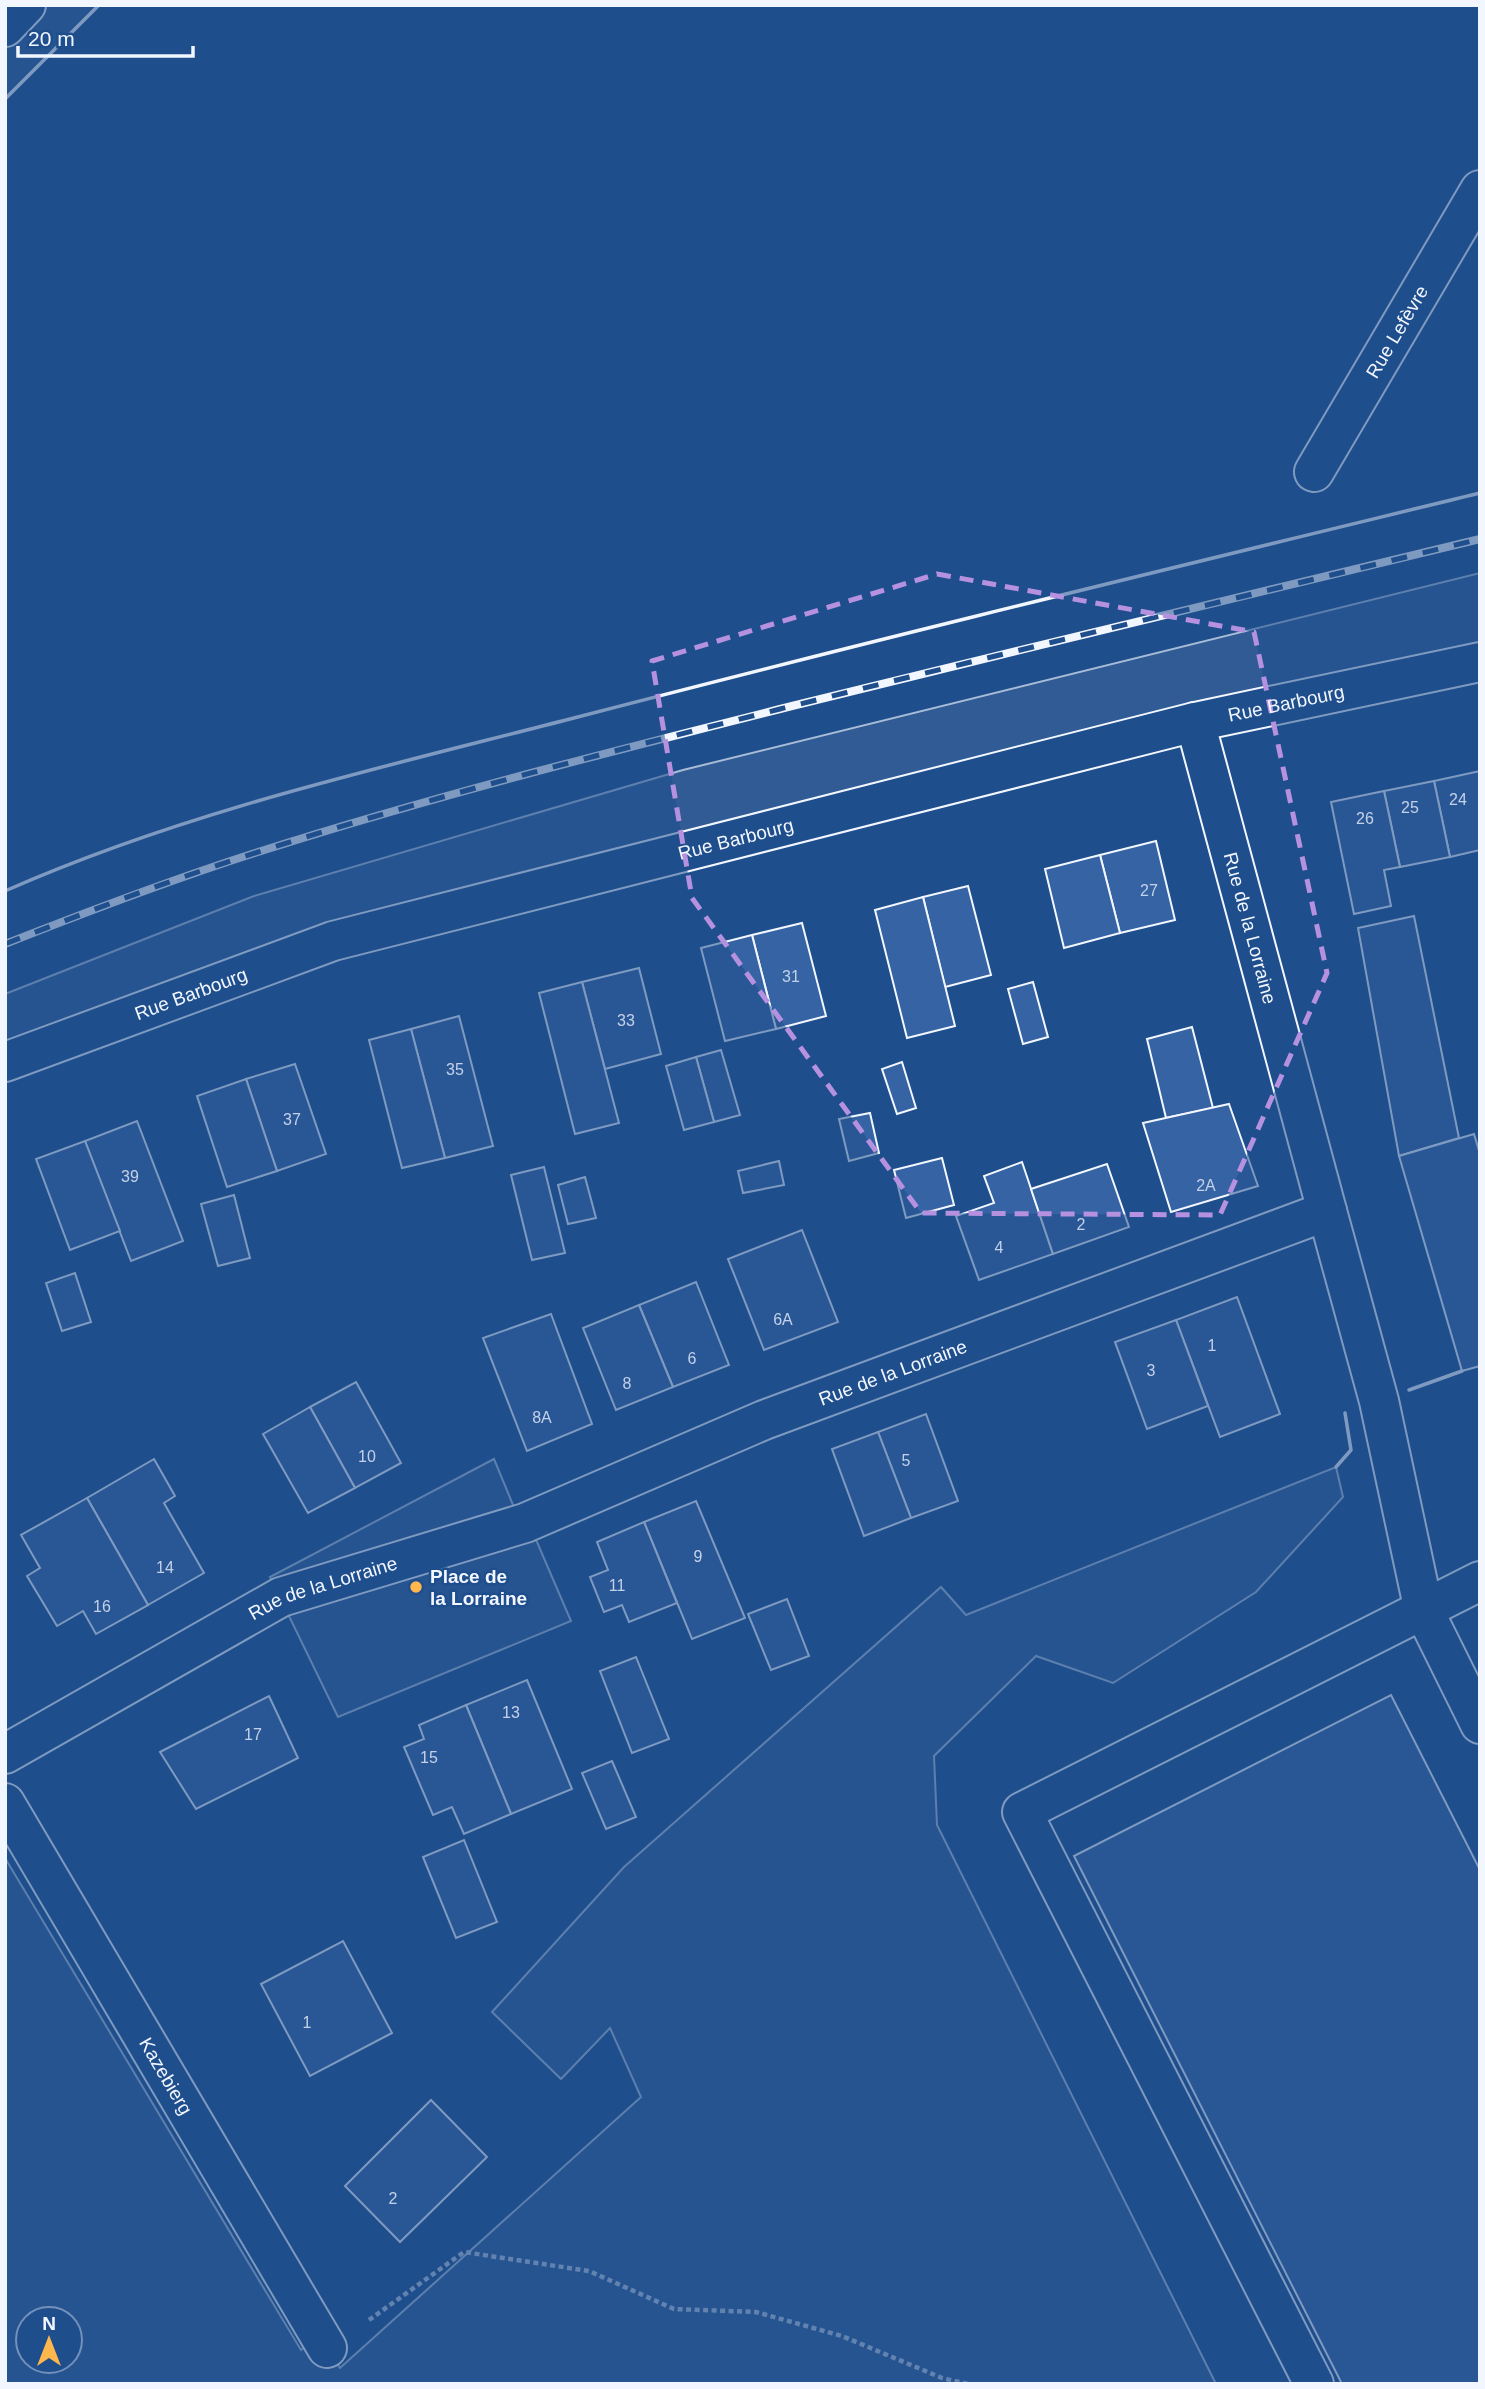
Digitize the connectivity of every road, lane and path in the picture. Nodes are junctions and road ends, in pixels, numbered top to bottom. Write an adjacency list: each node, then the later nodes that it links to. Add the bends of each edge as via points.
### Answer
1 (26, 5): 2 (street)
2 (5, 27)
3 (1480, 190): 4 (street, Rue Lefèvre)
4 (1314, 472)
5 (1480, 662): 6 (street, Rue Barbourg)
6 (1195, 722): 7 (street, Rue Barbourg, via 332,941); 8 (street, Rue de la Lorraine)
7 (5, 1062)
8 (1327, 1211): 10 (street, via 1379,1401); 12 (street, Rue de la Lorraine, via 764,1420 525,1523 281,1597)
9 (1480, 1581): 10 (street)
10 (1424, 1611): 11 (street); 16 (street, via 1022,1812)
11 (1480, 1724)
12 (5, 1754)
13 (5, 1803): 14 (street, Kazebierg)
14 (327, 2348): 15 (path, via 464,2252 589,2271 674,2309 756,2312 842,2336 942,2378)
15 (968, 2384)
16 (1314, 2384)

